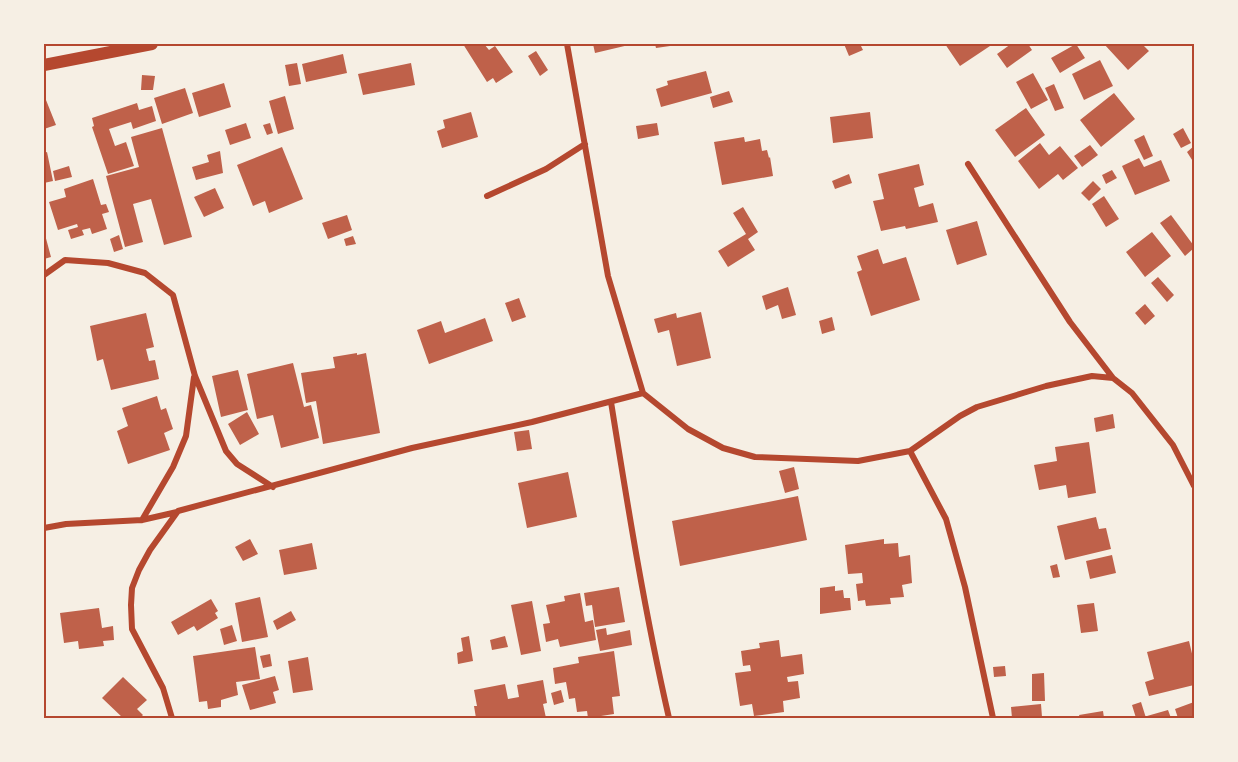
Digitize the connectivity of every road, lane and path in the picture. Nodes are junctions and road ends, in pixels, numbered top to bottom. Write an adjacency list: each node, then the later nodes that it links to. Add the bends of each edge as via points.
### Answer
1 (152, 44): 3 (main road)
2 (567, 44): 4 (street)
3 (44, 65)
4 (585, 144): 6 (street, via 546,169); 10 (street, via 608,276)
5 (968, 164): 9 (street, via 1070,322)
6 (487, 196)
7 (44, 275): 8 (street, via 65,260 108,263 145,273 173,295)
8 (195, 376): 14 (street, via 226,451 237,464); 16 (street, via 186,436)
9 (1113, 378): 12 (street, via 1092,376 977,407); 13 (street, via 1132,393 1173,445)
10 (643, 393): 11 (street); 12 (street, via 688,429 723,448 755,457 858,461)
11 (611, 402): 14 (street, via 412,448); 19 (street, via 634,548)
12 (910, 451): 20 (street, via 946,519)
13 (1194, 486)
14 (273, 487): 15 (street)
15 (178, 512): 16 (street); 18 (street, via 139,570 131,605 132,629 163,688)
16 (142, 520): 17 (street)
17 (44, 528)
18 (171, 718)
19 (669, 718)
20 (993, 718)

